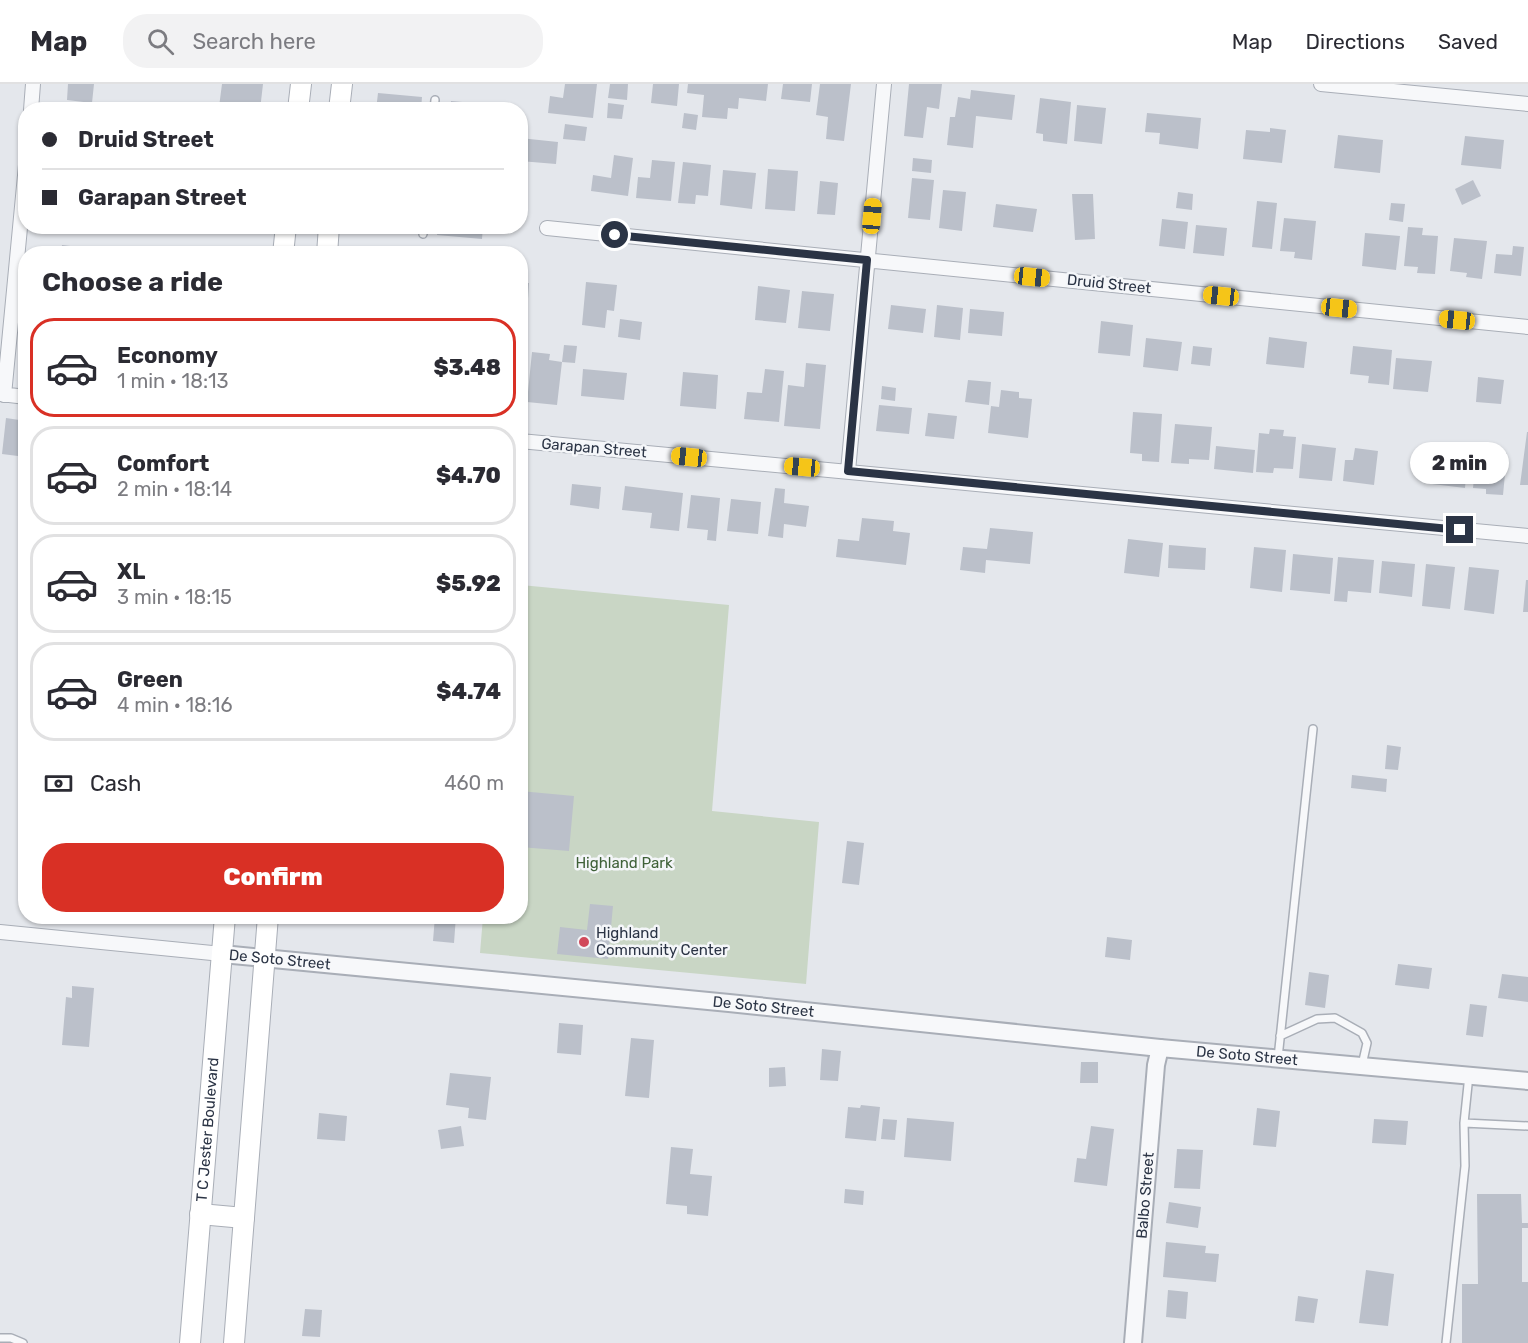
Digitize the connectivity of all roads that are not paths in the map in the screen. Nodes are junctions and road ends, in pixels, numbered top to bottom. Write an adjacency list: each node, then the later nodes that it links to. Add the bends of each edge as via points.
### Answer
1 (33, 84): 6 (street)
2 (301, 84): 7 (main road)
3 (342, 84): 8 (main road)
4 (884, 84): 12 (street)
5 (1321, 84): 9 (street)
6 (32, 102)
7 (299, 102)
8 (340, 102)
9 (1528, 104)
10 (547, 228): 12 (street, Druid Street)
11 (19, 234): 14 (street)
12 (867, 260): 13 (street, Druid Street); 17 (street)
13 (1528, 327)
14 (2, 394): 15 (street)
15 (18, 396)
16 (528, 442): 17 (street, Garapan Street)
17 (848, 471): 18 (street, Garapan Street)
18 (1528, 536)
19 (1313, 729): 25 (lane)
20 (224, 924): 23 (main road, T C Jester Boulevard)
21 (267, 924): 24 (main road)
22 (0, 932): 23 (street, De Soto Street)
23 (222, 954): 24 (street, De Soto Street); 33 (main road, T C Jester Boulevard)
24 (265, 958): 26 (street, De Soto Street); 34 (main road)
25 (1280, 1036): 27 (lane); 28 (lane, via 1317,1019 1335,1018 1362,1033 1367,1043)
26 (1160, 1048): 27 (street, De Soto Street); 39 (street, Balbo Street)
27 (1278, 1058): 28 (street, De Soto Street)
28 (1362, 1066): 29 (street, De Soto Street)
29 (1469, 1075): 30 (street, De Soto Street); 31 (lane)
30 (1528, 1081)
31 (1464, 1123): 32 (lane); 40 (lane, via 1465,1166)
32 (1528, 1126)
33 (200, 1214): 34 (main road); 37 (main road, T C Jester Boulevard)
34 (244, 1218): 38 (main road)
35 (0, 1338): 36 (lane)
36 (23, 1343)
37 (190, 1343)
38 (234, 1343)
39 (1137, 1343)
40 (1446, 1343)

